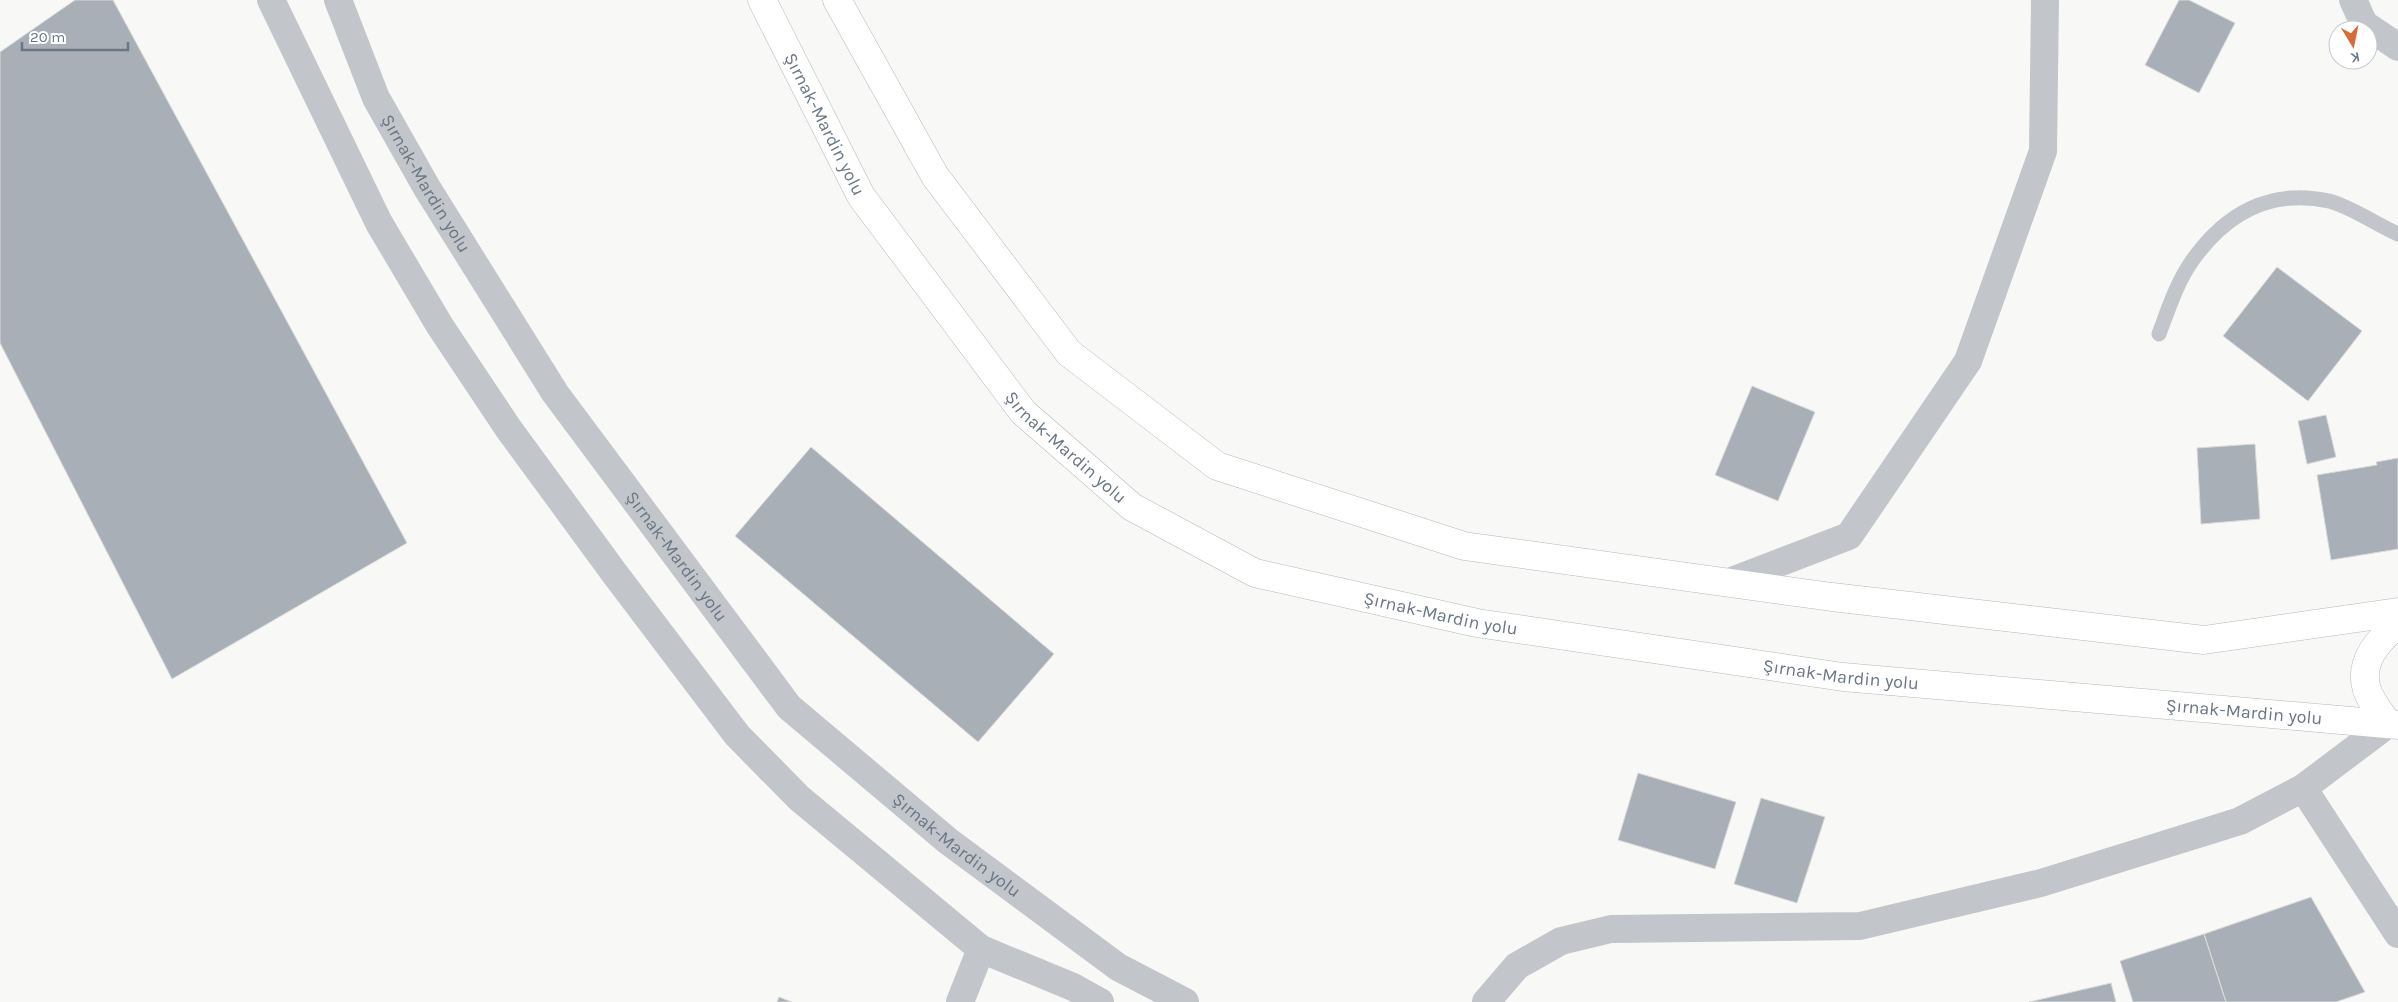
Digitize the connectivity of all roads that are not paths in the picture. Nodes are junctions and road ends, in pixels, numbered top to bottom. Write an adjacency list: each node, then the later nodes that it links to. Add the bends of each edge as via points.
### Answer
1 (271, 0): 16 (street, via 380,223 435,317 508,428 615,574 737,735 792,792)
2 (338, 0): 19 (street, Şırnak-Mardin yolu, via 376,98 427,188 555,393 789,707 956,847 1118,967)
3 (762, 0): 13 (highway, Şırnak-Mardin yolu, via 861,196 1023,412 1132,507 1254,573 1477,623 1843,676)
4 (837, 0): 10 (highway, via 934,176 1070,353 1218,466 1464,546)
5 (2045, 0): 10 (street, via 2043,151 1968,361 1849,536)
6 (2354, 0): 7 (street, via 2364,24)
7 (2398, 47)
8 (2398, 234): 9 (lane, via 2330,202 2269,201 2243,211 2219,228 2191,262)
9 (2159, 334)
10 (1729, 582): 11 (highway, via 2204,640)
11 (2398, 612)
12 (2398, 624): 13 (highway, via 2379,639 2365,666 2368,690)
13 (2393, 725): 14 (street)
14 (2303, 788): 15 (street); 20 (street, via 2240,821 2050,880 1860,926 1611,929 1561,941 1517,966)
15 (2398, 934)
16 (981, 949): 17 (street); 18 (street, via 1073,987)
17 (960, 1002)
18 (1100, 1002)
19 (1185, 1002)
20 (1486, 1002)

